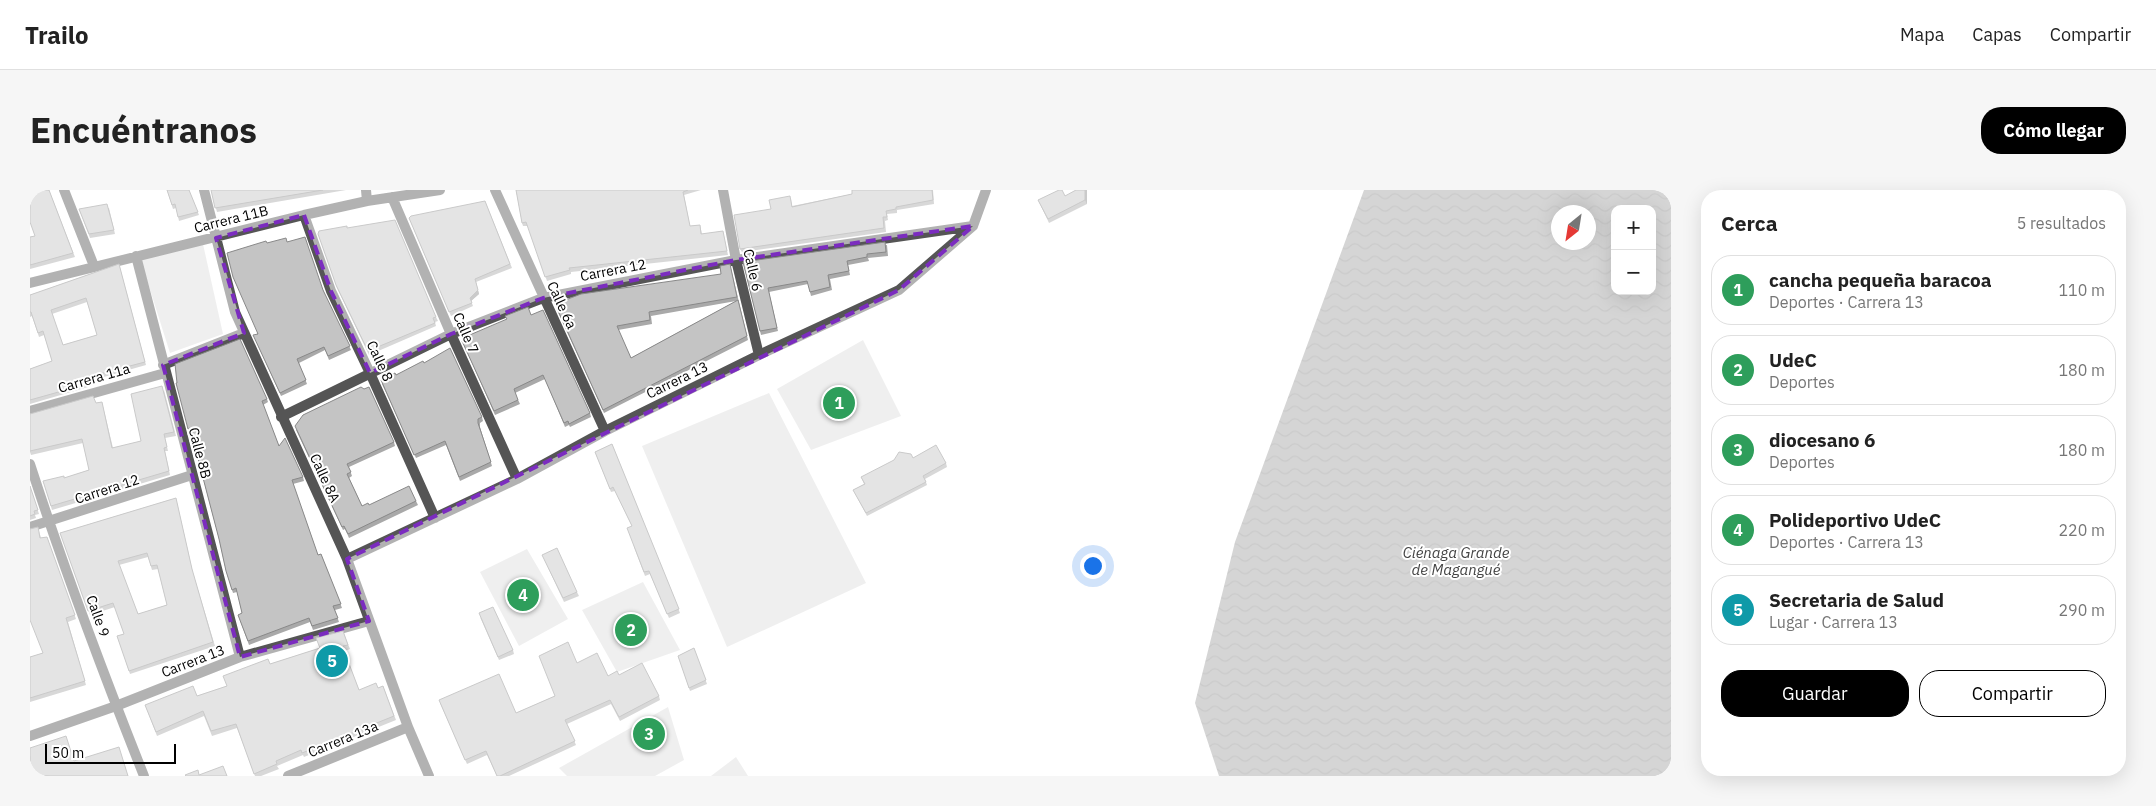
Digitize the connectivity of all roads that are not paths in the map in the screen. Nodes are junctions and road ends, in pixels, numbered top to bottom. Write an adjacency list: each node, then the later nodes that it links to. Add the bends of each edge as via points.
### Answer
1 (64, 190): 15 (street)
2 (204, 190): 12 (street, Calle 8A)
3 (366, 190): 9 (street)
4 (440, 190): 8 (street, Carrera 11B)
5 (495, 190): 17 (street, Calle 6a)
6 (723, 190): 14 (street, Calle 6)
7 (986, 190): 11 (street)
8 (392, 197): 9 (street, Carrera 11B); 19 (street, Calle 7)
9 (367, 201): 10 (street, Carrera 11B)
10 (304, 215): 12 (street, Carrera 11B); 22 (street, Calle 8, via 331,291)
11 (974, 226): 14 (street, Carrera 12); 20 (street, Carrera 13, via 899,290)
12 (216, 238): 13 (street, Carrera 11B); 18 (street, Calle 8A, via 234,312)
13 (136, 256): 15 (street, Carrera 11B); 21 (street, Calle 8B)
14 (736, 260): 17 (street, Carrera 12); 20 (street, Calle 6)
15 (94, 266): 16 (street, Carrera 11B)
16 (30, 283)
17 (543, 298): 19 (street, Carrera 12); 25 (street, Calle 6a)
18 (244, 333): 21 (street, Carrera 11a); 24 (street, Calle 8A)
19 (451, 334): 22 (street, Carrera 12); 28 (street, Calle 7)
20 (760, 356): 25 (street, Carrera 13)
21 (164, 369): 23 (street, Carrera 11a); 27 (street, Calle 8B)
22 (370, 373): 24 (street, Carrera 12); 29 (street, Calle 8)
23 (30, 411)
24 (281, 418): 32 (street, Calle 8A)
25 (605, 431): 28 (street, Carrera 13)
26 (30, 464): 30 (street, Calle 9)
27 (192, 475): 30 (street, Carrera 12); 34 (street, Calle 8B)
28 (517, 479): 29 (street, Carrera 13)
29 (434, 518): 32 (street, Carrera 13)
30 (49, 522): 31 (street, Carrera 12); 35 (street, Calle 9)
31 (30, 528)
32 (347, 559): 33 (street, Calle 8A)
33 (369, 621): 34 (street, Carrera 13); 36 (street, Calle 8A)
34 (240, 657): 35 (street, Carrera 13)
35 (116, 706): 37 (street, Carrera 13); 38 (street, Calle 9)
36 (408, 727): 39 (street, Carrera 13a); 40 (street, Calle 8A)
37 (30, 736)
38 (144, 776)
39 (288, 776)
40 (429, 776)

